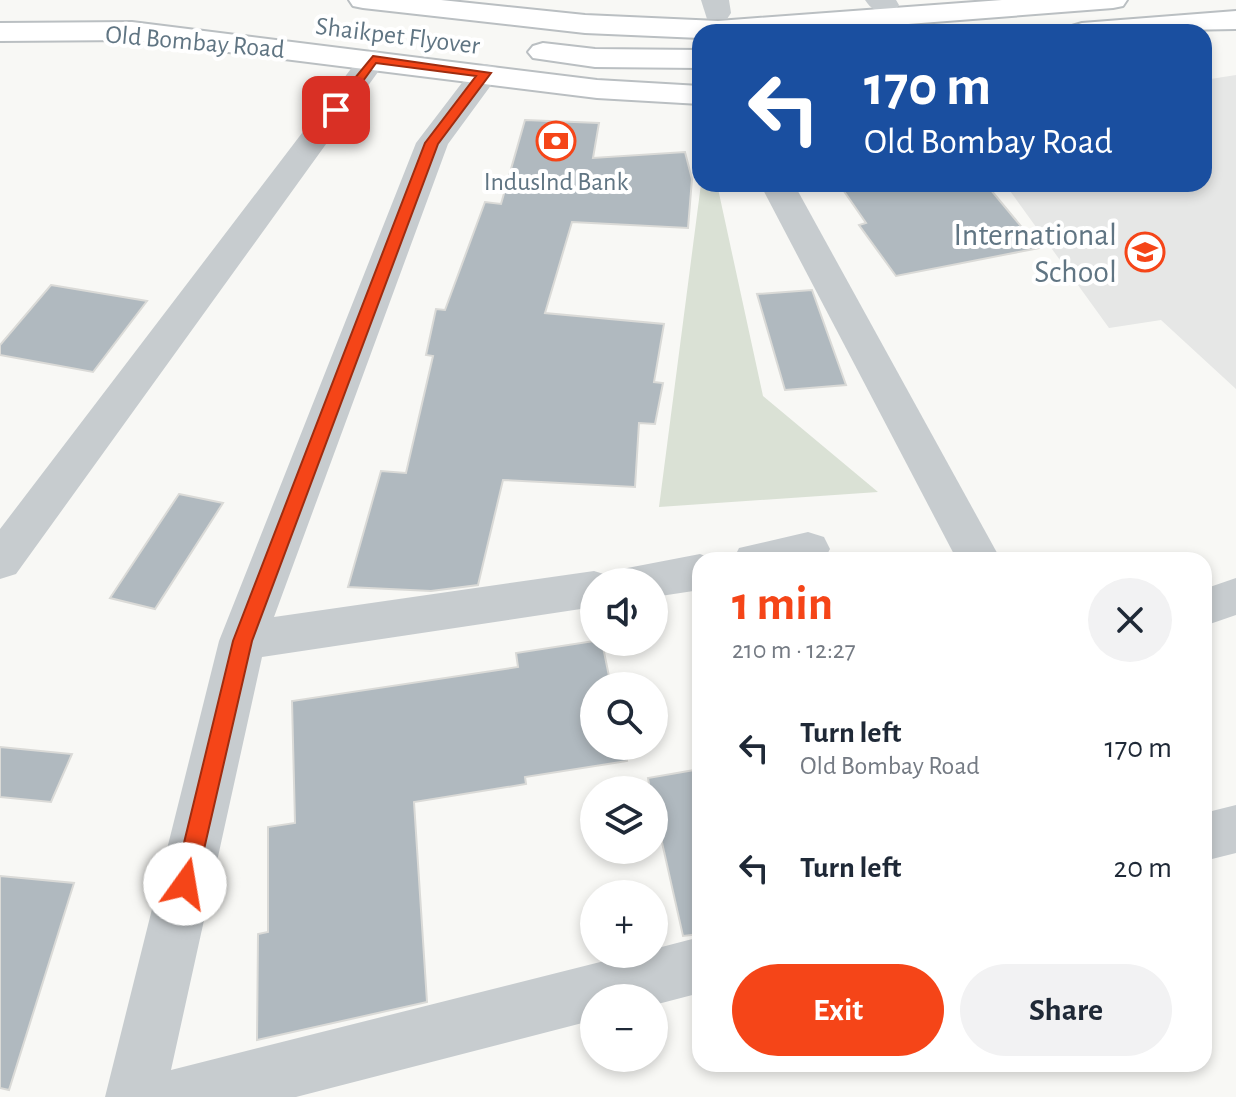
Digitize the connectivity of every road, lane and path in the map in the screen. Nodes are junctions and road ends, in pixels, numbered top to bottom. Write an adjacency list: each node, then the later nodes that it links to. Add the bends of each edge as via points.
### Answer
1 (363, 0): 12 (main road, Shaikpet Flyover, via 585,24)
2 (545, 0): 6 (main road, via 677,15)
3 (949, 0): 5 (main road)
4 (1113, 0): 10 (main road, Shaikpet Flyover)
5 (882, 2): 6 (main road)
6 (716, 7)
7 (0, 11): 8 (main road, via 68,7)
8 (260, 18)
9 (1236, 20): 11 (main road)
10 (797, 24)
11 (1185, 24)
12 (692, 29)
13 (0, 32): 15 (main road, Old Bombay Road, via 132,31)
14 (1236, 38): 16 (main road)
15 (371, 41): 17 (main road, Old Bombay Road); 24 (street)
16 (1212, 41)
17 (492, 53): 18 (main road, Shaikpet Flyover); 19 (main road, via 597,89); 30 (street, via 432,143)
18 (692, 59)
19 (692, 95)
20 (781, 192): 23 (street)
21 (808, 549): 22 (street)
22 (794, 552)
23 (975, 552)
24 (0, 562)
25 (692, 573): 26 (street)
26 (668, 577)
27 (580, 591): 30 (street)
28 (1236, 596): 29 (street)
29 (1212, 605)
30 (242, 641): 34 (street)
31 (1236, 829): 32 (street)
32 (1212, 835)
33 (692, 967): 35 (street)
34 (135, 1097)
35 (179, 1097)

